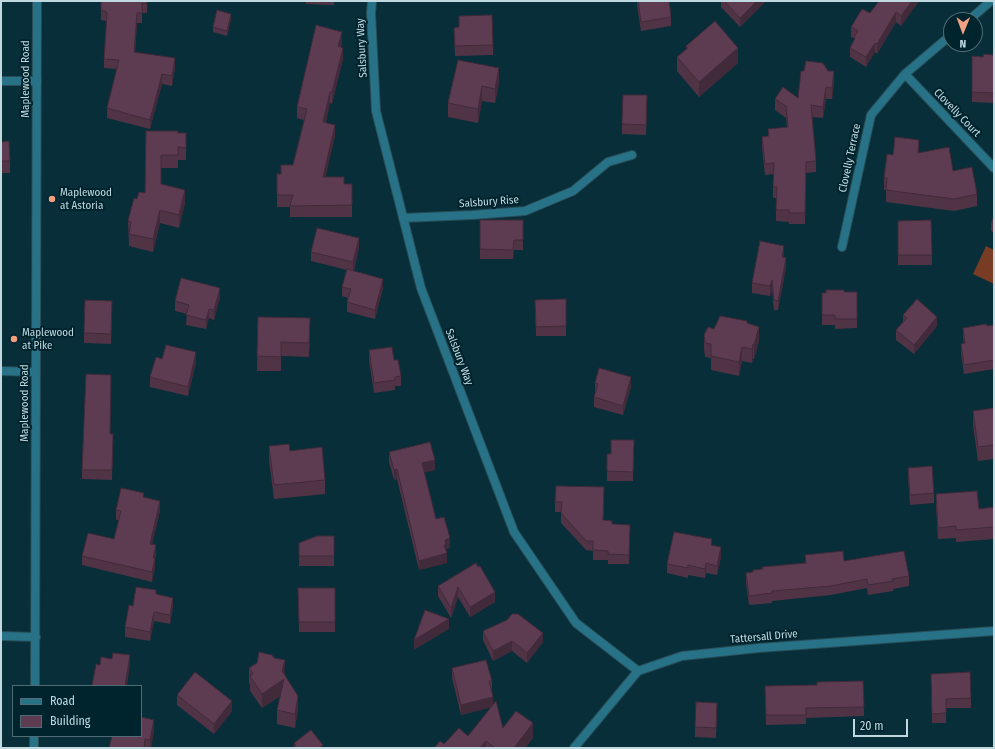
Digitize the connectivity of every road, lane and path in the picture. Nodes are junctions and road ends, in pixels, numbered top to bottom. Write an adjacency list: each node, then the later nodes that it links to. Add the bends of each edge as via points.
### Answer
1 (37, 1): 8 (street, Maplewood Road)
2 (372, 1): 11 (street, Salsbury Way, via 376,111)
3 (991, 1): 4 (street)
4 (978, 12)
5 (943, 42): 6 (street, Clovelly Terrace)
6 (905, 74): 10 (street, Clovelly Court); 12 (street, Clovelly Terrace, via 871,115)
7 (1, 81): 8 (street)
8 (37, 81): 14 (street, Maplewood Road)
9 (632, 155): 11 (street, Salsbury Rise, via 608,162 573,191 525,211)
10 (994, 168)
11 (404, 218): 18 (street, Salsbury Way, via 422,288 514,532 576,623)
12 (842, 247)
13 (1, 371): 14 (street)
14 (36, 372): 17 (street, Maplewood Road)
15 (994, 631): 18 (street, Tattersall Drive, via 682,656)
16 (1, 636): 17 (street)
17 (36, 636): 19 (street, Maplewood Road)
18 (638, 671): 22 (street)
19 (35, 685)
20 (34, 737): 21 (street)
21 (34, 748)
22 (574, 748)

